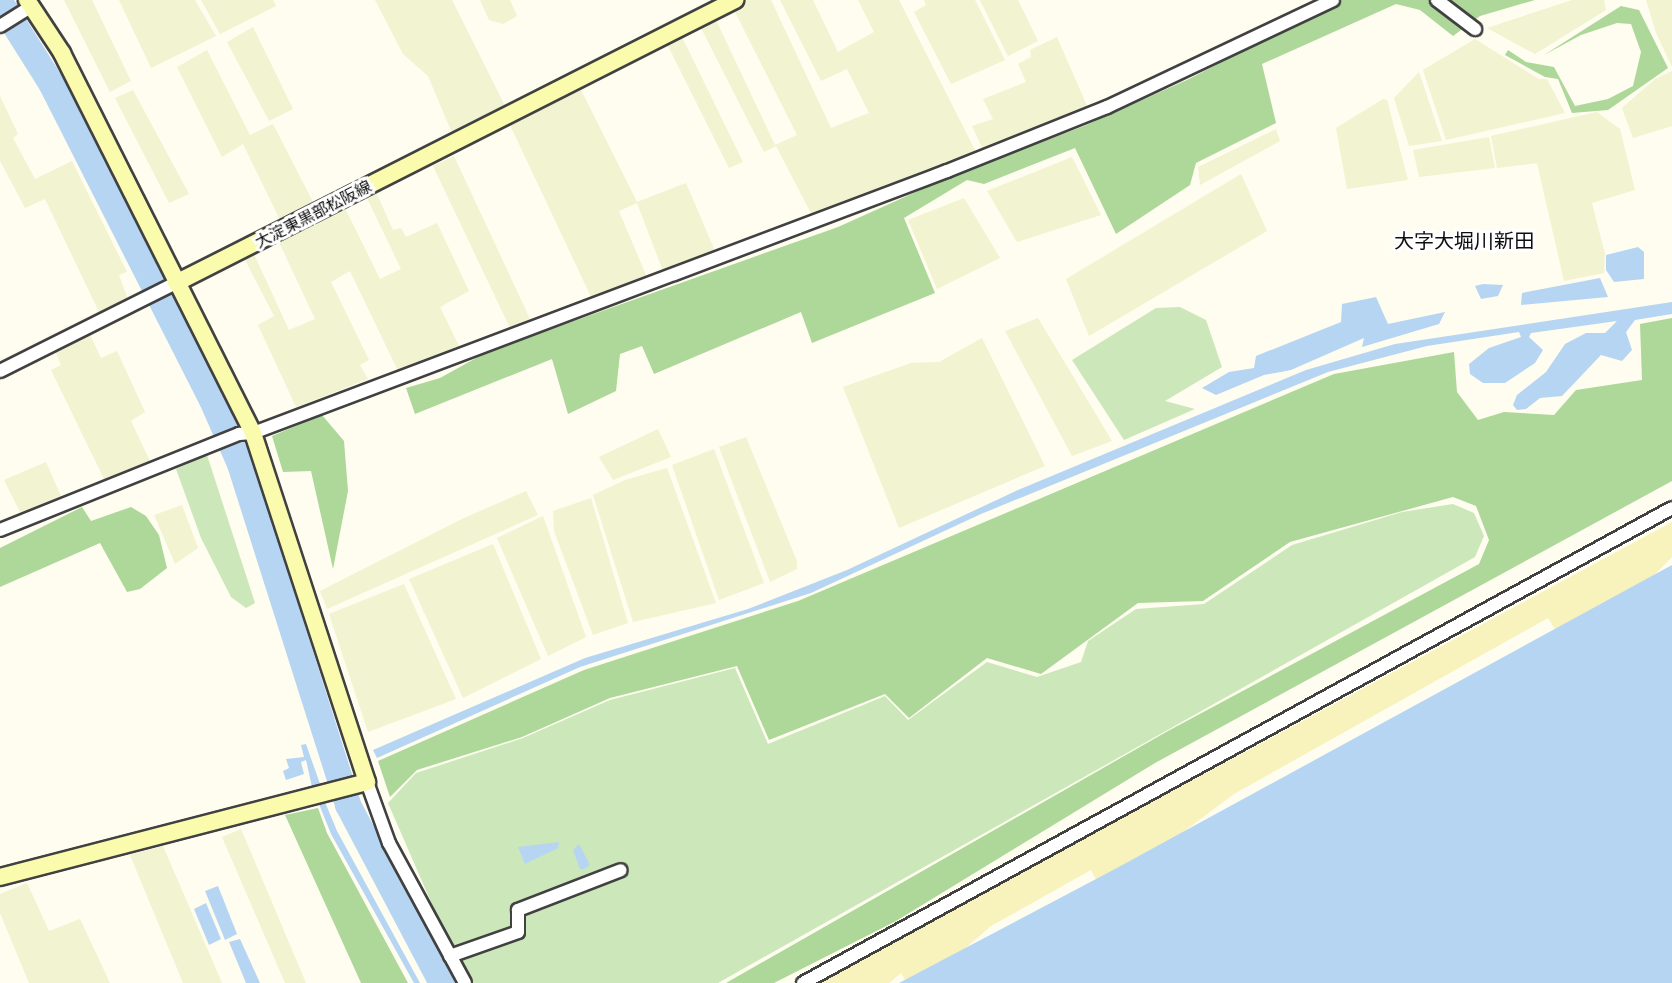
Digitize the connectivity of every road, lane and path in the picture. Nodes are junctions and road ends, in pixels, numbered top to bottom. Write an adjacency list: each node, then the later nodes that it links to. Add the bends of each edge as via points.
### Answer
1 (735, 0): 7 (main road, 大淀東黒部松阪線)
2 (1333, 0): 9 (street, via 1107,107 868,202)
3 (1437, 0): 6 (street)
4 (27, 6): 5 (street); 7 (main road, via 62,53)
5 (3, 24)
6 (1475, 29)
7 (172, 285): 8 (street); 9 (main road)
8 (0, 371)
9 (246, 433): 11 (street); 12 (main road)
10 (1672, 508): 17 (street)
11 (0, 530)
12 (362, 783): 14 (main road); 15 (street, via 389,843)
13 (621, 870): 15 (street, via 518,910 518,932)
14 (0, 877)
15 (450, 956): 16 (street)
16 (465, 983)
17 (803, 983)

